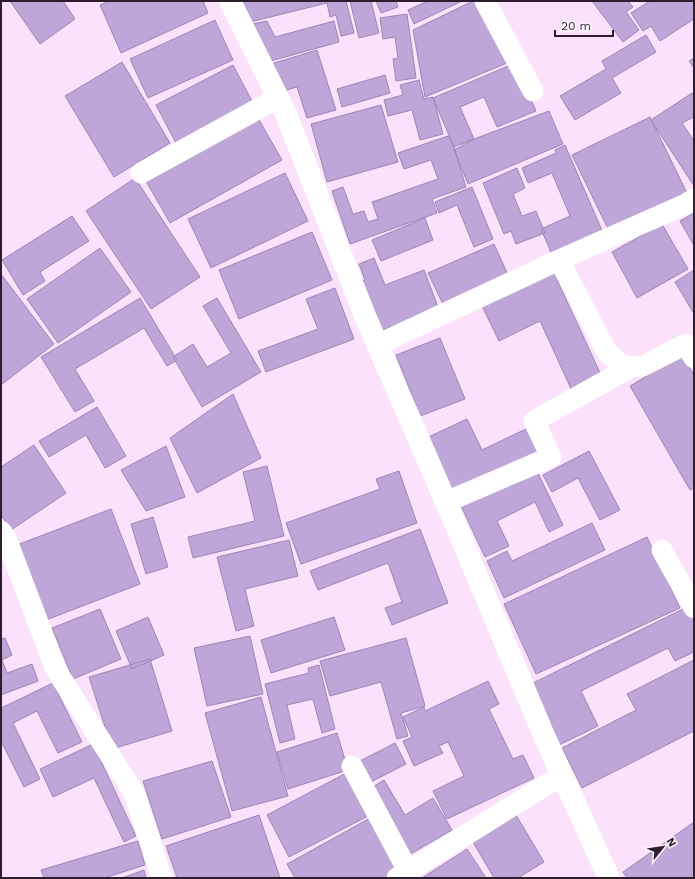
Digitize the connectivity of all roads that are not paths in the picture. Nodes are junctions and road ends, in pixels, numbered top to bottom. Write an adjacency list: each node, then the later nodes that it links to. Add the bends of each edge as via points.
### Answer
1 (230, 1): 4 (street)
2 (485, 1): 3 (street)
3 (533, 91)
4 (278, 98): 5 (street); 8 (street)
5 (141, 173)
6 (694, 199): 7 (street)
7 (559, 260): 8 (street); 10 (street, via 607,352 620,364)
8 (377, 345): 11 (street)
9 (694, 358): 10 (street, via 686,344 643,366)
10 (631, 367): 11 (street, via 534,421 551,458)
11 (446, 502): 16 (street)
12 (1, 530): 18 (street, via 56,670 134,793)
13 (662, 550): 14 (street)
14 (694, 608)
15 (352, 766): 17 (street)
16 (562, 775): 17 (street); 19 (street)
17 (403, 875)
18 (162, 878)
19 (609, 878)

